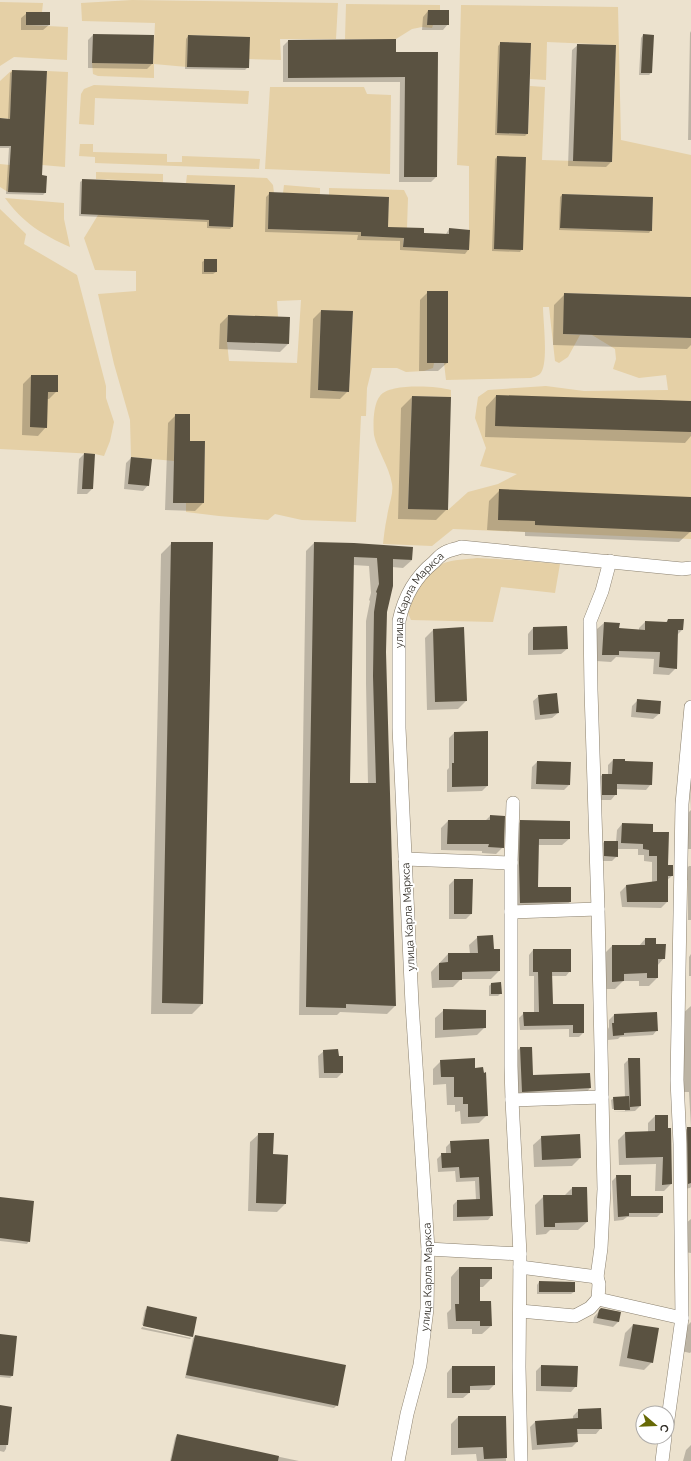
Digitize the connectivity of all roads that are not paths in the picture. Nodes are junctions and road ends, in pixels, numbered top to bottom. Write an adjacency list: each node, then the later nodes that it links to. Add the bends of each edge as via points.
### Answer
1 (610, 562): 2 (street, улица Карла Маркса, via 682,570); 5 (street, улица Карла Маркса, via 460,548 445,552 429,566 407,593 399,622 399,728); 7 (street, via 590,621)
2 (691, 568)
3 (691, 707): 17 (street, via 682,804 677,1080)
4 (512, 803): 6 (street)
5 (405, 859): 6 (street); 11 (street, улица Карла Маркса)
6 (511, 863): 8 (street)
7 (598, 909): 8 (street); 9 (street)
8 (511, 912): 10 (street)
9 (602, 1097): 10 (street); 14 (street, via 604,1189)
10 (512, 1100): 12 (street)
11 (428, 1249): 12 (street); 20 (street, улица Карла Маркса, via 427,1309 420,1365 407,1414)
12 (520, 1254): 13 (street)
13 (520, 1267): 14 (street); 16 (street)
14 (597, 1278): 15 (street)
15 (598, 1299): 16 (street, via 590,1308 575,1316); 17 (street)
16 (520, 1311): 21 (street)
17 (682, 1318): 18 (street)
18 (670, 1405)
19 (664, 1445): 22 (street)
20 (399, 1460)
21 (521, 1461)
22 (662, 1461)

